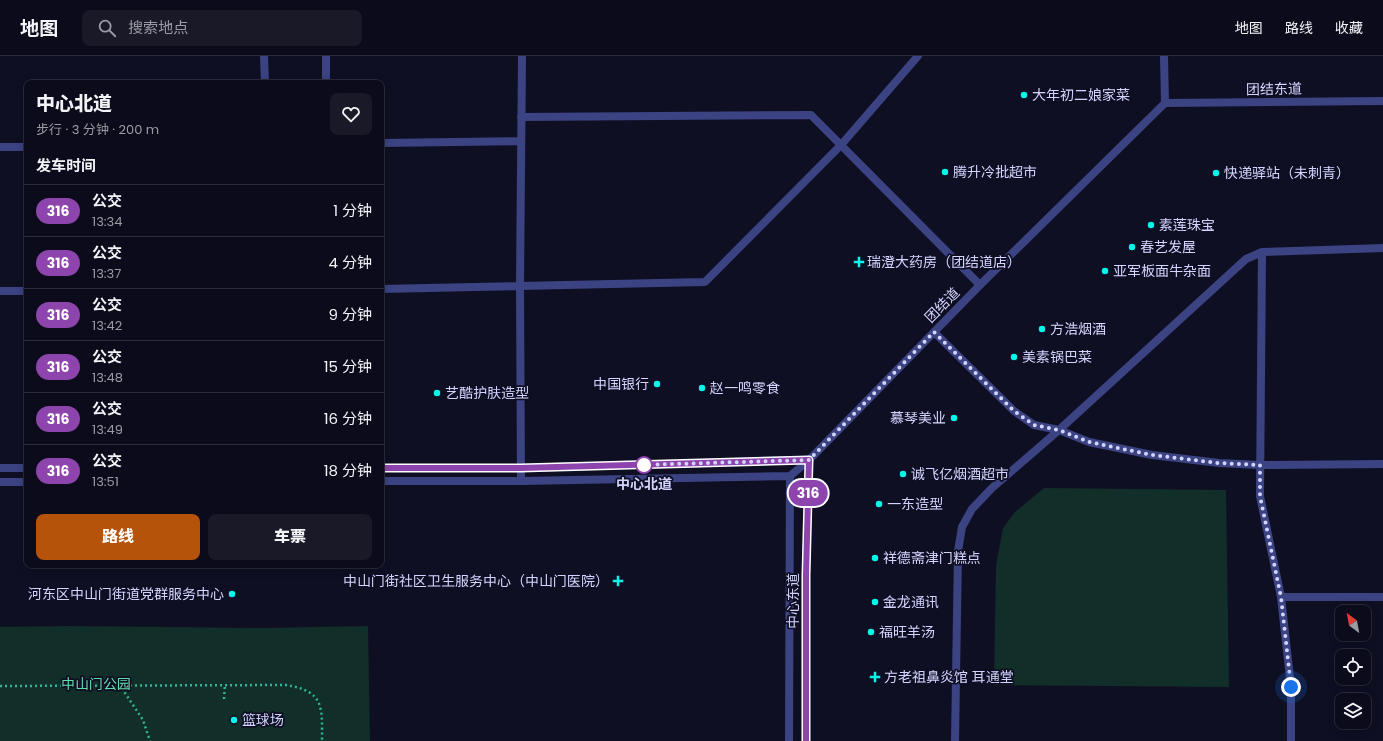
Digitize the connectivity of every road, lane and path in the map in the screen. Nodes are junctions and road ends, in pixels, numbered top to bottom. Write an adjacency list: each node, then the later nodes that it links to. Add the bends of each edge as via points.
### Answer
1 (264, 56): 6 (street)
2 (326, 56): 7 (street)
3 (522, 56): 10 (street)
4 (918, 56): 13 (street)
5 (1164, 56): 9 (street)
6 (265, 80)
7 (326, 80)
8 (1383, 100): 9 (street, 团结东道)
9 (1165, 103): 18 (street, 团结道)
10 (521, 117): 11 (street); 13 (street, via 810,115)
11 (521, 141): 12 (street); 19 (street)
12 (384, 143)
13 (841, 145): 18 (street); 19 (street, via 705,282)
14 (0, 147): 15 (street)
15 (24, 147)
16 (1383, 248): 17 (street)
17 (1262, 252): 24 (street, via 1246,259); 27 (street)
18 (980, 285): 23 (street, 团结道)
19 (520, 286): 20 (street); 31 (street)
20 (384, 288)
21 (0, 291): 22 (street)
22 (24, 291)
23 (934, 332): 24 (street, via 1014,411 1034,425); 25 (street, 团结道)
24 (1059, 430): 27 (street, via 1089,442 1152,455); 47 (street, via 992,488 972,509 962,527 956,578)
25 (809, 460): 31 (street); 32 (street, 团结道); 46 (street, 中心东道)
26 (1383, 464): 27 (street)
27 (1260, 465): 37 (street, via 1260,496)
28 (0, 468): 29 (street)
29 (24, 468)
30 (384, 468): 31 (street)
31 (521, 468): 34 (street)
32 (790, 476): 34 (street); 45 (street, 中心东道)
33 (384, 481): 34 (street)
34 (521, 481)
35 (0, 482): 36 (street)
36 (24, 482)
37 (1281, 597): 38 (street); 48 (street, via 1291,687)
38 (1383, 597)
39 (118, 684): 40 (path); 41 (path); 43 (path, via 143,720)
40 (225, 684): 42 (path); 44 (path, via 286,684 311,692 321,706)
41 (0, 686)
42 (224, 699)
43 (150, 741)
44 (322, 741)
45 (789, 741)
46 (806, 741)
47 (955, 741)
48 (1291, 741)

